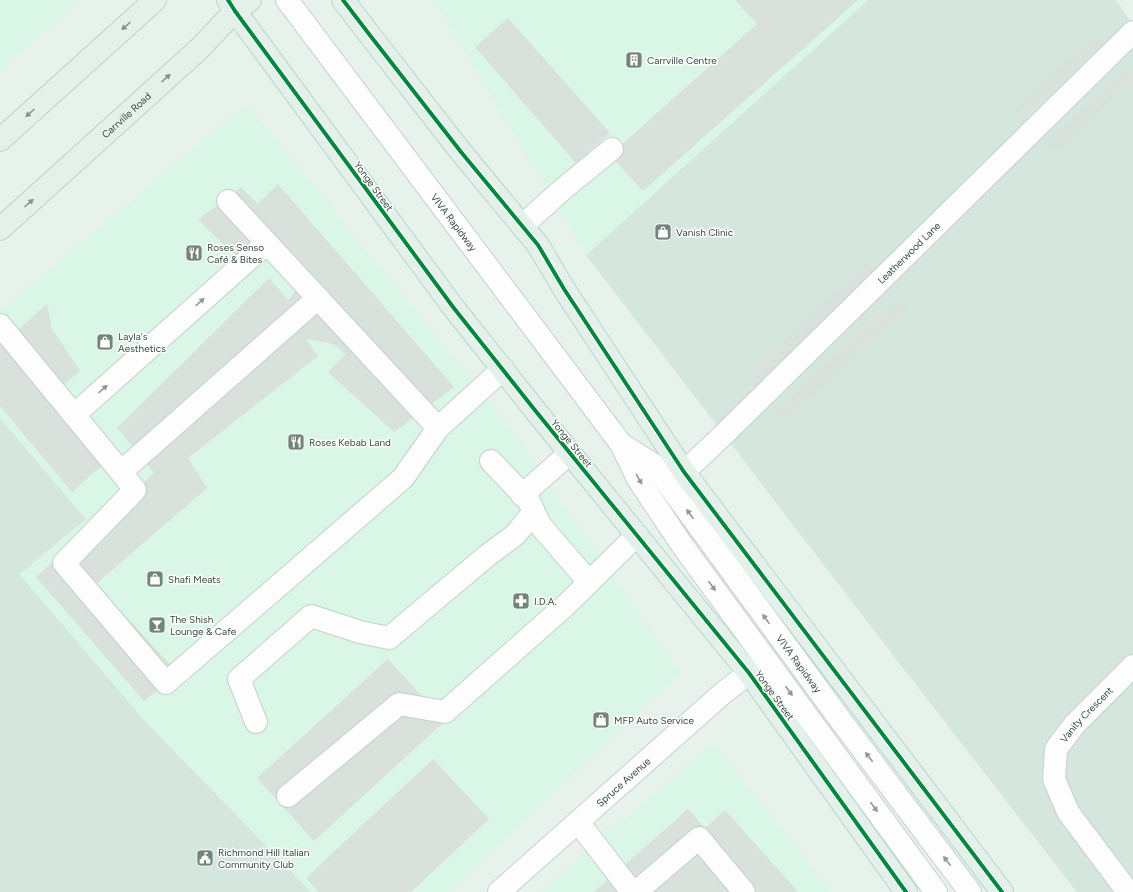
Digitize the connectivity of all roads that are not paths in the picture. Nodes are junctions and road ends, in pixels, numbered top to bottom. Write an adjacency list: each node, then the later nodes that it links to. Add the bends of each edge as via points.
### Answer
1 (155, 0): 6 (main road, one-way to 6)
2 (287, 0): 17 (street, VIVA Rapidway)
3 (343, 0): 9 (main road)
4 (238, 4): 10 (main road, Carrville Road, one-way to 4, via 199,49); 14 (main road, Yonge Street, via 453,307)
5 (1133, 32): 21 (street, Leatherwood Lane)
6 (0, 140)
7 (612, 149): 9 (street)
8 (228, 201): 11 (street)
9 (522, 226): 21 (main road, via 538,245)
10 (0, 229)
11 (267, 243): 12 (street); 15 (street, one-way to 11)
12 (318, 298): 16 (street); 20 (street)
13 (0, 325): 15 (street)
14 (503, 369): 16 (street); 18 (main road, Yonge Street)
15 (74, 415): 20 (street)
16 (438, 428): 20 (street, via 403,478 166,684 64,563 135,490)
17 (621, 444): 36 (street, VIVA Rapidway, one-way to 36, via 638,479 682,544); 37 (street, VIVA Rapidway, one-way to 17, via 654,465)
18 (570, 453): 22 (street); 24 (main road, Yonge Street)
19 (491, 461): 22 (street)
20 (121, 472)
21 (684, 472): 38 (main road)
22 (522, 494): 23 (street)
23 (534, 512): 25 (street, via 540,525); 28 (street, via 515,535 389,638 360,632 311,616 239,679)
24 (637, 535): 25 (street); 27 (main road, Yonge Street)
25 (589, 582): 29 (street, via 445,712 399,704)
26 (1133, 666): 39 (street, Vanity Crescent, via 1075,724 1056,749 1054,779 1068,812)
27 (749, 673): 30 (street, Spruce Avenue, via 723,693); 35 (main road, Yonge Street)
28 (256, 722)
29 (288, 796)
30 (578, 822): 31 (street, Spruce Avenue); 32 (street)
31 (499, 892)
32 (632, 892)
33 (636, 892): 34 (street, via 699,838)
34 (744, 892)
35 (906, 892)
36 (936, 892)
37 (970, 892)
38 (1002, 892)
39 (1128, 892)

